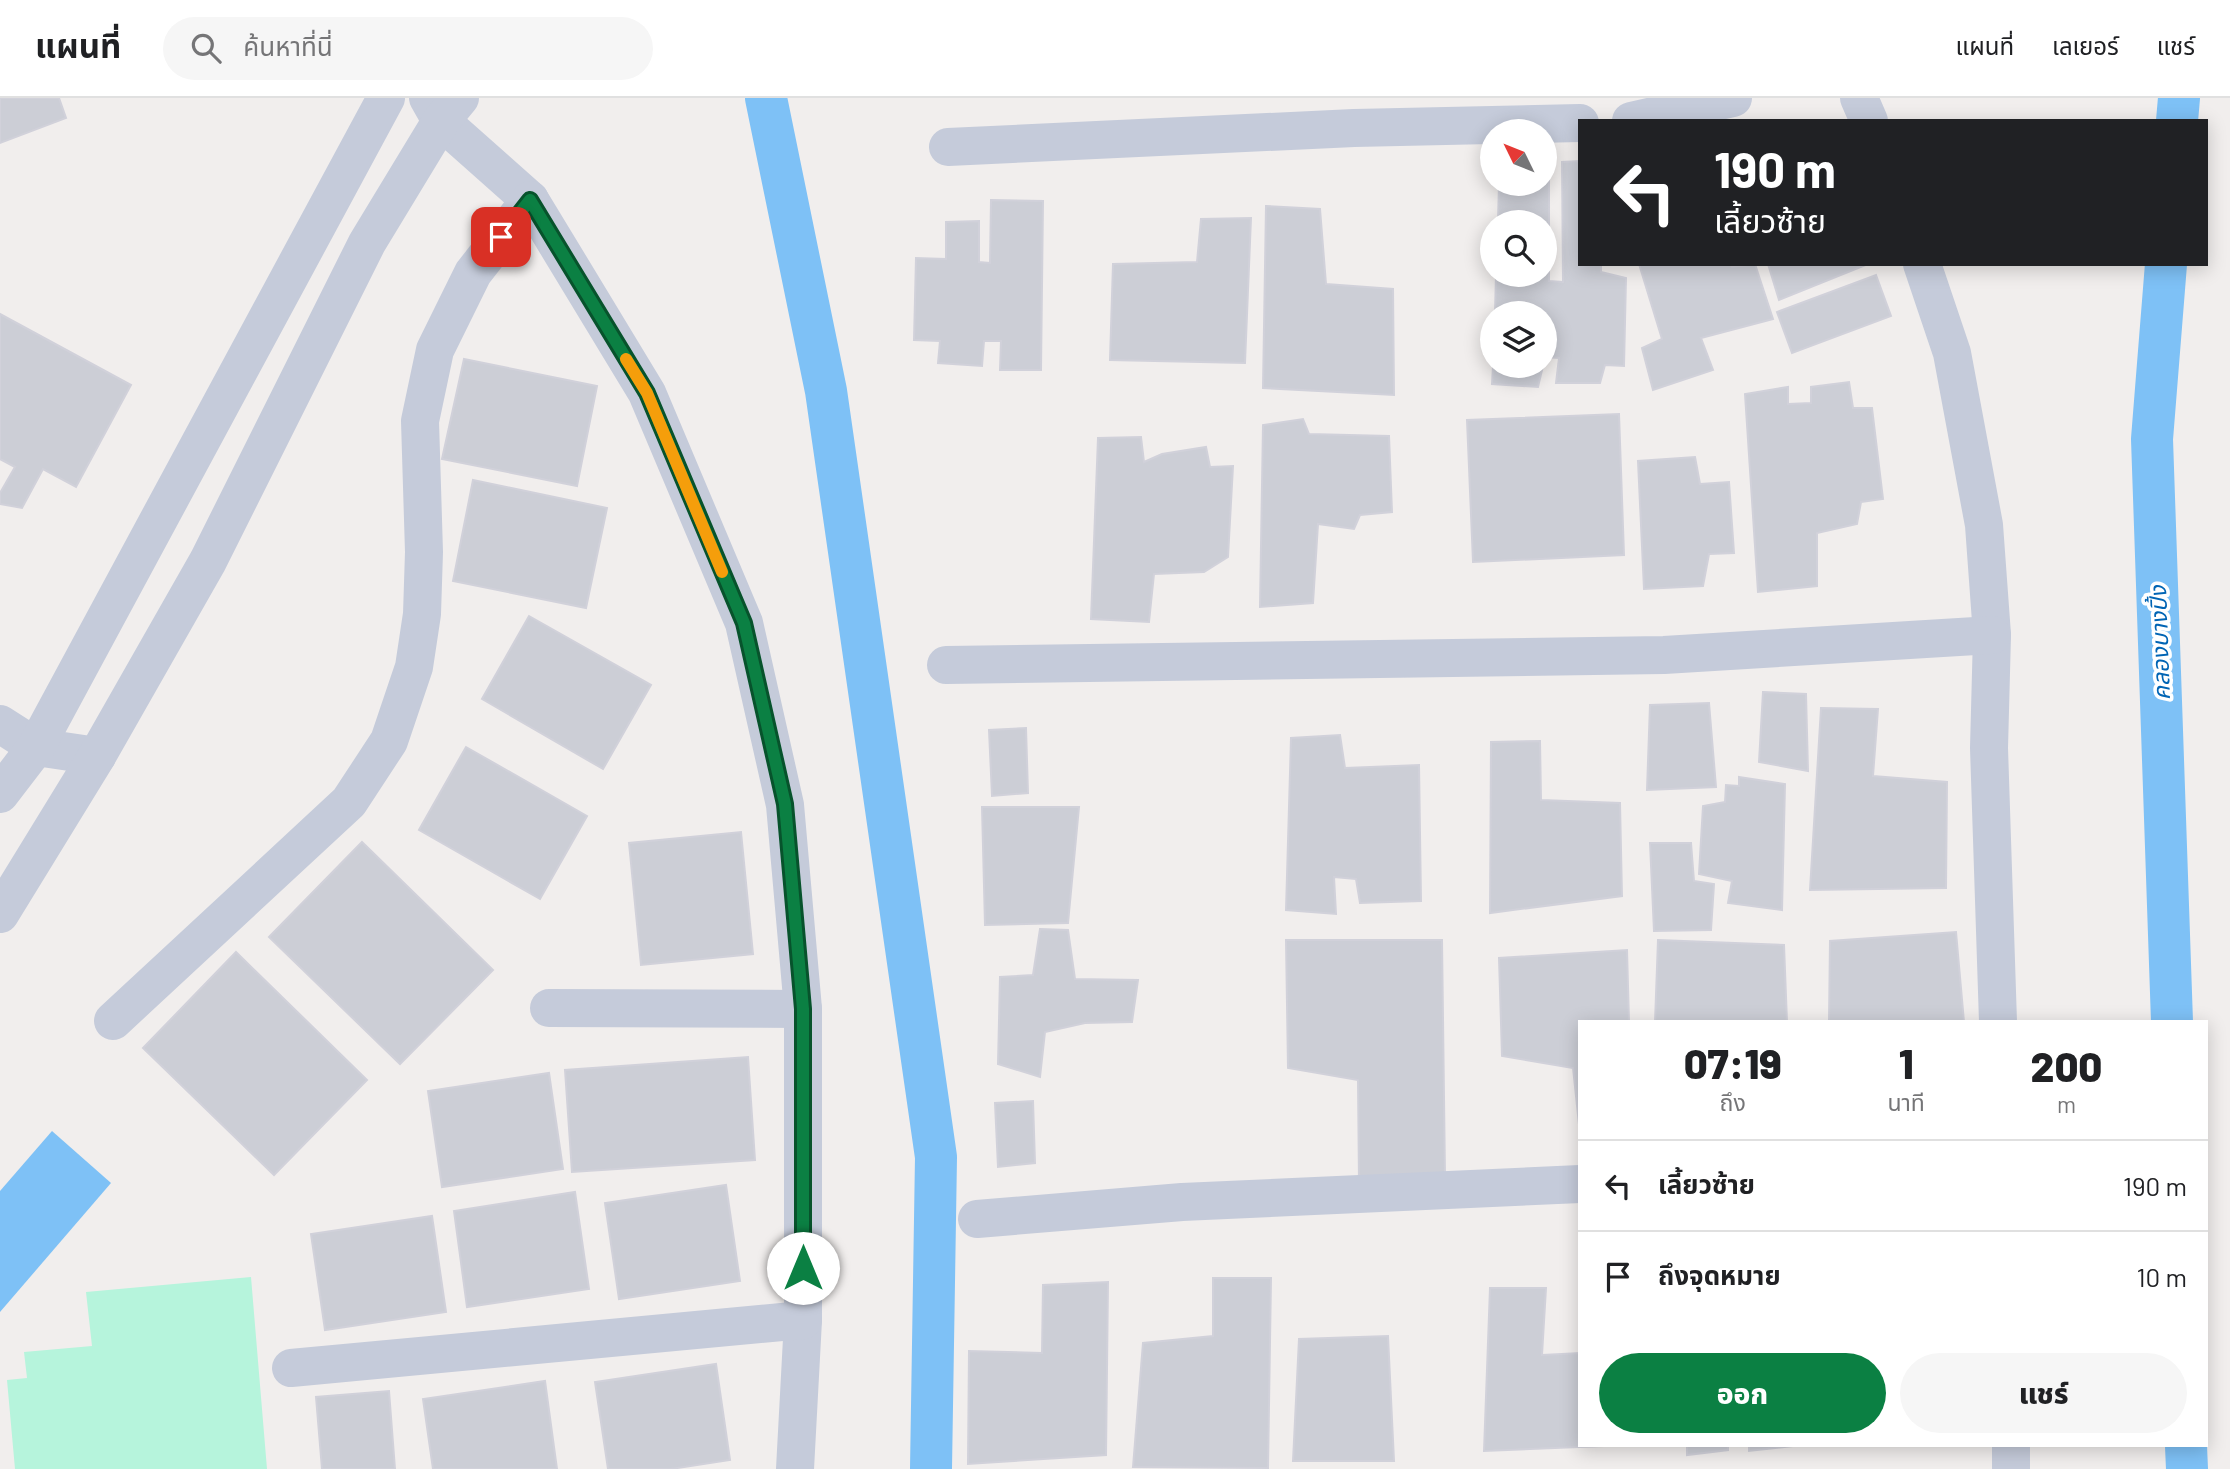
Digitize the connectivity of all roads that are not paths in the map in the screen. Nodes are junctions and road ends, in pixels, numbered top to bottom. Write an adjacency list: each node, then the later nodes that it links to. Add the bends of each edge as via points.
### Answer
1 (386, 98): 14 (street)
2 (1733, 98): 5 (street)
3 (1859, 98): 6 (street)
4 (443, 106): 9 (street); 15 (street, via 366,243 208,561)
5 (1640, 119)
6 (1868, 119)
7 (1578, 123): 8 (street, via 1354,128)
8 (948, 147)
9 (530, 200): 19 (street, via 647,393 744,623 785,804); 21 (street, via 473,273 435,349 420,421 422,614 414,667 389,741 349,802)
10 (1923, 266): 11 (street, via 1952,353 1973,455 1984,525)
11 (1992, 635): 12 (street, via 1664,655); 20 (street, via 1989,748)
12 (946, 665)
13 (0, 724): 14 (street)
14 (36, 747): 15 (street); 16 (street)
15 (97, 756): 17 (street)
16 (0, 794)
17 (0, 914)
18 (549, 1008): 19 (street)
19 (803, 1009): 24 (street)
20 (1998, 1020)
21 (113, 1021)
22 (1578, 1184): 23 (street, via 1182,1202)
23 (977, 1219)
24 (803, 1320): 25 (street); 27 (street)
25 (291, 1368)
26 (2011, 1447): 28 (street)
27 (795, 1469)
28 (2011, 1469)

